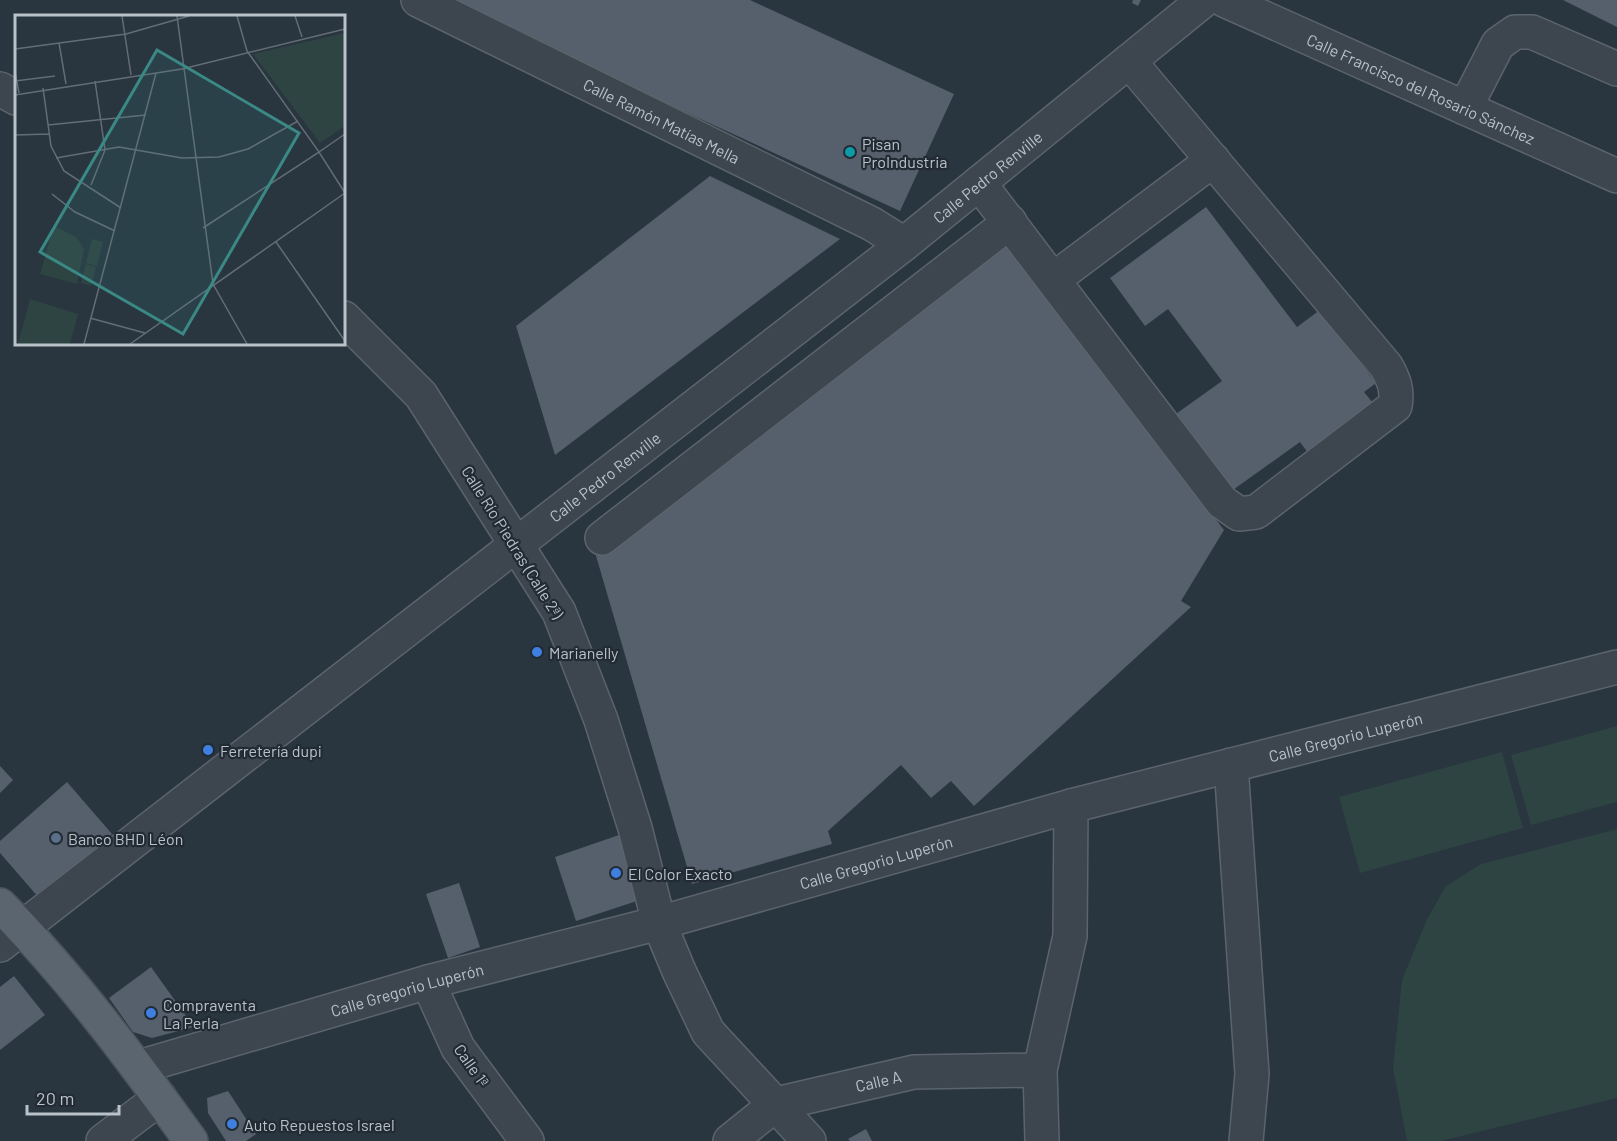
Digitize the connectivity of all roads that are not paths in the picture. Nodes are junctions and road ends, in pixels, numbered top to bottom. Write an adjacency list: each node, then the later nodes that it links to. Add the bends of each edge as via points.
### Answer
1 (418, 0): 13 (street, Calle Ramón Matías Mella, via 872,224)
2 (1204, 0): 4 (street, Calle Pedro Renville)
3 (1224, 0): 8 (street, Calle Francisco del Rosario Sánchez)
4 (1129, 61): 9 (street); 11 (street, Calle Pedro Renville)
5 (1617, 69): 8 (street, via 1532,32 1515,32 1498,44)
6 (0, 89): 7 (street)
7 (15, 97)
8 (1465, 108): 10 (street, Calle Francisco del Rosario Sánchez)
9 (1213, 160): 14 (street); 14 (street, via 1395,381 1395,406 1277,497 1256,512 1239,514 1222,502)
10 (1617, 176)
11 (979, 183): 12 (street); 13 (street, Calle Pedro Renville)
12 (1010, 222): 14 (street); 16 (street)
13 (904, 244): 17 (street, Calle Pedro Renville)
14 (1054, 279)
15 (345, 319): 17 (street, Calle Río Piedras (Calle 2ª), via 421,395)
16 (602, 538)
17 (517, 544): 22 (street, Calle Río Piedras (Calle 2ª), via 559,612 601,720 635,828); 23 (street, Calle Pedro Renville)
18 (1617, 667): 19 (street, Calle Gregorio Luperón)
19 (1231, 765): 20 (street, Calle Gregorio Luperón); 35 (street, via 1252,1074)
20 (1071, 806): 22 (street, Calle Gregorio Luperón); 26 (street, via 1070,936)
21 (0, 905): 23 (main road)
22 (659, 923): 24 (street, Calle Gregorio Luperón); 28 (street, Calle Río Piedras (Calle 2ª), via 708,1032)
23 (11, 937): 25 (main road)
24 (428, 982): 25 (street, Calle Gregorio Luperón); 31 (street, Calle 1ª, via 458,1048)
25 (139, 1067): 27 (main road)
26 (1040, 1070): 28 (street, Calle A, via 914,1072); 34 (street)
27 (160, 1098): 29 (street); 30 (main road)
28 (776, 1104): 32 (street, Calle A); 33 (street, Calle Río Piedras (Calle 2ª))
29 (103, 1141)
30 (191, 1141)
31 (527, 1141)
32 (730, 1141)
33 (809, 1141)
34 (1042, 1141)
35 (1246, 1141)

